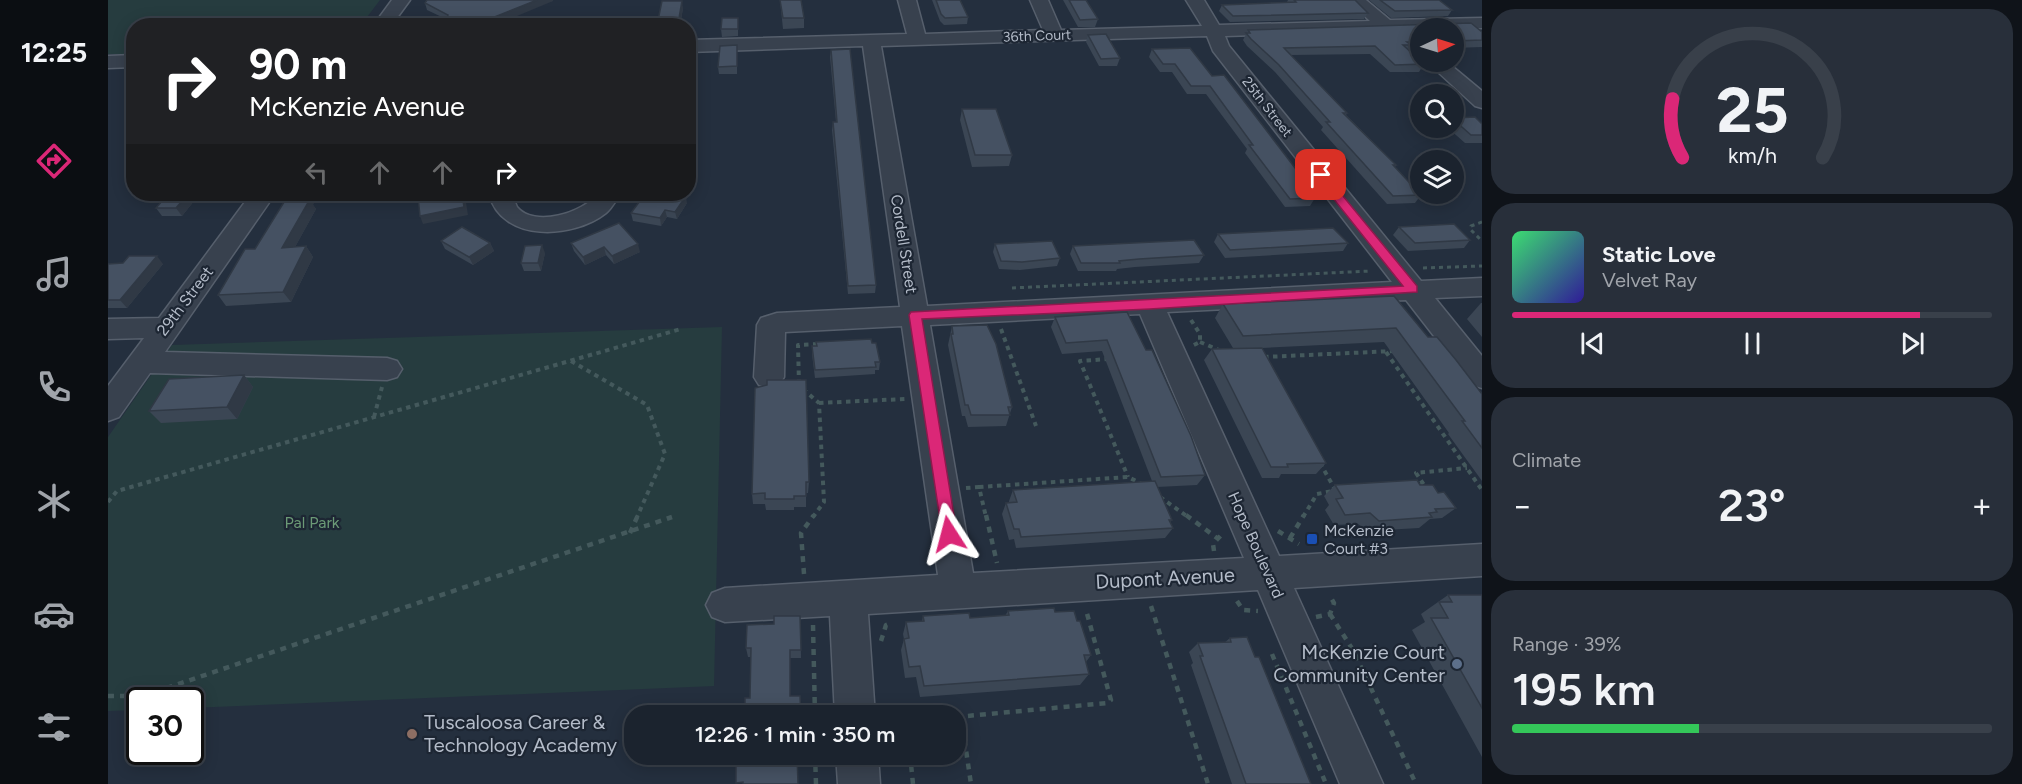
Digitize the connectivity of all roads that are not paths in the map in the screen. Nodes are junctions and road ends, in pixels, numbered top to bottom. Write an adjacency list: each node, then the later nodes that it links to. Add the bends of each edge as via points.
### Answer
1 (401, 0): 6 (street)
2 (907, 0): 11 (street)
3 (1039, 0): 10 (street)
4 (1195, 0): 9 (street, 25th Street)
5 (1356, 0): 8 (street)
6 (388, 18)
7 (1482, 23): 8 (street, 36th Court)
8 (1390, 25): 9 (street, 36th Court); 12 (street)
9 (1214, 31): 10 (street, 36th Court); 22 (street, 25th Street, via 1221,47)
10 (1054, 35): 11 (street, 36th Court)
11 (917, 39): 13 (street, 36th Court)
12 (1410, 39)
13 (871, 40): 14 (street, 36th Court); 25 (street, Cordell Street)
14 (696, 46)
15 (126, 61): 16 (street)
16 (108, 62)
17 (1448, 72): 18 (street)
18 (1482, 102)
19 (258, 201): 26 (street, 29th Street)
20 (501, 201): 21 (street, via 508,213 538,224 579,218 596,210)
21 (603, 201)
22 (1404, 281): 23 (street); 24 (street); 31 (street, 25th Street)
23 (1482, 287)
24 (1152, 310): 25 (street); 34 (street, Hope Boulevard)
25 (915, 315): 30 (street, via 771,325); 35 (street, Cordell Street)
26 (165, 328): 27 (street); 28 (street, 29th Street)
27 (108, 329)
28 (141, 362): 29 (street); 32 (street, 29th Street)
29 (387, 369)
30 (769, 377)
31 (1482, 377)
32 (108, 410)
33 (1482, 561): 34 (street, Dupont Avenue)
34 (1268, 573): 35 (street, Dupont Avenue); 41 (street, Hope Boulevard)
35 (958, 590): 36 (street, Dupont Avenue)
36 (822, 594): 37 (street, Dupont Avenue); 38 (street)
37 (725, 605)
38 (852, 705)
39 (858, 765): 40 (street)
40 (859, 784)
41 (1362, 784)

